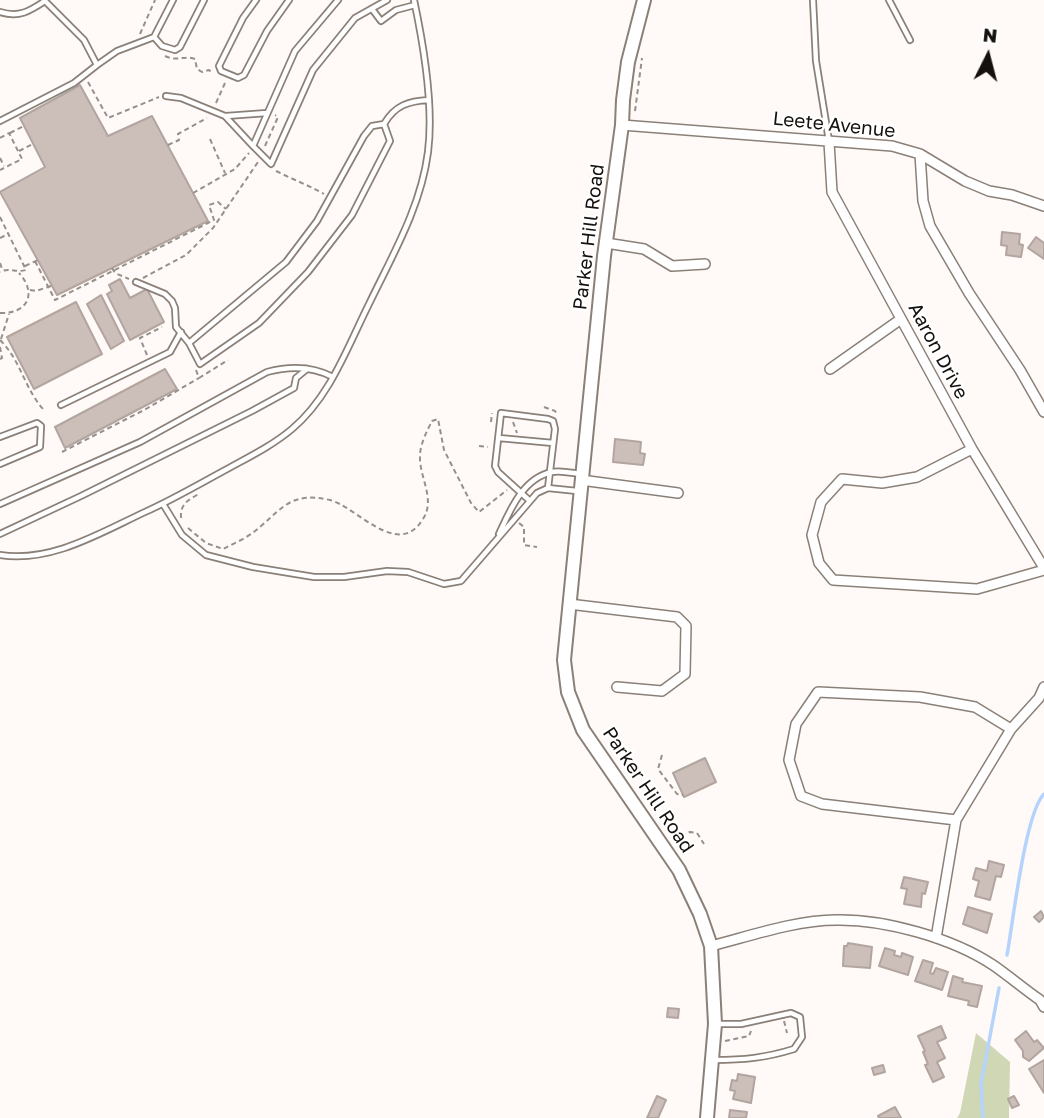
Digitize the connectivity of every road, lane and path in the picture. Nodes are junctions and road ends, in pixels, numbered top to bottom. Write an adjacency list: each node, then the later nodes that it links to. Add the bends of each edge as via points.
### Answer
1 (45, 0): 14 (lane, via 26,14); 19 (lane, via 84,40)
2 (155, 0): 17 (path, via 137,39)
3 (173, 0): 15 (lane)
4 (204, 0): 15 (lane, via 180,47 169,50)
5 (256, 0): 6 (lane, via 219,66 238,78)
6 (289, 0)
7 (338, 0): 27 (lane, via 295,51)
8 (387, 0): 13 (lane)
9 (644, 0): 31 (street, Parker Hill Road, via 628,62)
10 (813, 0): 36 (lane, via 816,61)
11 (888, 0): 16 (lane)
12 (414, 2): 13 (lane, via 381,21); 24 (lane)
13 (372, 9): 43 (lane, via 355,18 313,71)
14 (0, 12)
15 (154, 37): 17 (lane)
16 (910, 40)
17 (146, 41): 19 (lane, via 117,51); 21 (path, via 149,48 174,60 192,57 197,69 209,70)
18 (642, 53): 26 (path)
19 (96, 65): 20 (lane)
20 (84, 75): 23 (path, via 108,118); 29 (lane)
21 (217, 77)
22 (226, 81): 25 (path)
23 (166, 96): 25 (lane)
24 (429, 100): 30 (lane, via 401,105); 78 (lane, via 428,153 418,196)
25 (215, 112): 28 (lane); 38 (path)
26 (635, 112)
27 (267, 113): 28 (lane); 39 (lane); 43 (path, via 278,117 264,148)
28 (225, 116): 39 (lane)
29 (0, 121)
30 (384, 124): 49 (lane, via 372,126 364,136); 72 (lane, via 390,141 365,190 352,215 308,272 260,323 200,364)
31 (622, 125): 36 (street, Leete Avenue); 55 (street, Parker Hill Road)
32 (24, 126): 33 (path)
33 (9, 133): 34 (path); 40 (path)
34 (0, 138)
35 (210, 139): 47 (path)
36 (829, 142): 41 (street, Leete Avenue, via 892,146); 67 (street, Aaron Drive, via 832,192)
37 (33, 144): 40 (path)
38 (168, 145)
39 (253, 145): 43 (lane); 47 (path, via 247,158)
40 (18, 152): 45 (path, via 22,159)
41 (920, 154): 50 (street, via 965,181); 82 (street, Leete Avenue, via 930,226)
42 (0, 158): 45 (path)
43 (268, 164): 44 (path); 44 (path, via 258,161); 49 (path)
44 (255, 166): 51 (path)
45 (5, 168): 46 (path)
46 (0, 170)
47 (226, 174): 48 (path)
48 (193, 192)
49 (330, 198): 72 (lane, via 286,262)
50 (1044, 206)
51 (227, 210): 59 (path, via 218,202 209,205 214,220); 62 (path, via 186,255)
52 (0, 217): 53 (path)
53 (8, 234): 54 (path); 58 (path)
54 (0, 238)
55 (606, 243): 57 (street, via 644,249 672,266); 94 (street, Parker Hill Road)
56 (0, 263): 60 (path)
57 (705, 264)
58 (24, 266): 61 (path, via 26,270); 63 (path, via 36,261)
59 (113, 270): 62 (path); 63 (path, via 55,300)
60 (1, 272): 61 (path)
61 (19, 272): 64 (path)
62 (136, 282): 70 (lane, via 165,294 175,308)
63 (50, 286): 64 (path)
64 (29, 290): 66 (path, via 25,305)
65 (0, 313): 66 (path)
66 (9, 313): 69 (path)
67 (901, 319): 77 (street); 90 (street, Aaron Drive)
68 (162, 327): 75 (path, via 140,338)
69 (2, 330): 71 (path)
70 (180, 332): 72 (lane); 75 (lane, via 170,352)
71 (0, 340): 81 (path)
72 (189, 342)
73 (0, 347): 74 (path)
74 (0, 359)
75 (149, 362): 80 (lane)
76 (307, 368): 78 (lane); 101 (lane, via 267,372 140,442); 104 (lane, via 296,378 294,388 252,411)
77 (830, 369)
78 (333, 377): 102 (lane, via 293,429)
79 (199, 378): 91 (path)
80 (61, 405)
81 (45, 411)
82 (1044, 412)
83 (513, 421): 86 (path)
84 (0, 437): 92 (lane, via 37,423 41,426 40,447)
85 (499, 438): 86 (lane); 87 (lane, via 501,413 553,421); 89 (lane)
86 (520, 440): 87 (lane)
87 (553, 443): 93 (lane)
88 (479, 446): 89 (path)
89 (498, 449): 95 (lane, via 495,466)
90 (972, 449): 108 (street, Aaron Drive); 108 (street, via 916,477 882,483 842,479 821,502 812,535 819,564 833,580 977,589)
91 (62, 452)
92 (0, 464)
93 (550, 472): 94 (lane); 96 (lane); 98 (lane)
94 (581, 482): 96 (lane); 99 (street); 109 (street, Parker Hill Road)
95 (511, 485): 97 (path, via 479,512 444,450 438,419 432,421 420,457 428,509 412,531 398,535 384,531 333,501 312,498 289,501 259,528 223,549 206,543 181,518 184,503); 98 (lane)
96 (548, 488): 100 (lane)
97 (207, 489)
98 (521, 493): 100 (lane); 105 (lane)
99 (678, 493)
100 (530, 501): 103 (lane)
101 (0, 504)
102 (163, 504): 105 (lane, via 182,535 206,555 314,578 387,570 444,584 461,581); 107 (lane, via 55,551)
103 (515, 521): 105 (lane); 106 (path, via 524,527 524,545)
104 (0, 534)
105 (497, 538)
106 (537, 547)
107 (0, 555)
108 (1044, 569)
109 (569, 604): 110 (street, via 677,617 686,626 685,674 662,691); 119 (street, Parker Hill Road, via 564,660 568,692 583,730 679,870)
110 (617, 687)
111 (1044, 687): 112 (street)
112 (1011, 729): 115 (street); 115 (street, via 975,707 920,697 818,692 796,724 789,760 801,796 822,804)
113 (662, 755): 114 (path, via 658,769 677,794)
114 (683, 795)
115 (956, 820): 118 (street)
116 (669, 841): 117 (path, via 690,832 697,833)
117 (704, 844)
118 (936, 938): 119 (street, via 882,923 834,920); 120 (street, via 991,964)
119 (711, 946): 122 (street, Parker Hill Road)
120 (1043, 1001)
121 (784, 1020): 123 (path)
122 (715, 1024): 126 (street, Parker Hill Road); 126 (lane, via 741,1024 791,1013 800,1017 802,1037 794,1049 773,1056)
123 (787, 1033)
124 (744, 1037): 125 (path)
125 (745, 1042)
126 (713, 1060): 127 (street, Parker Hill Road)
127 (707, 1118)

